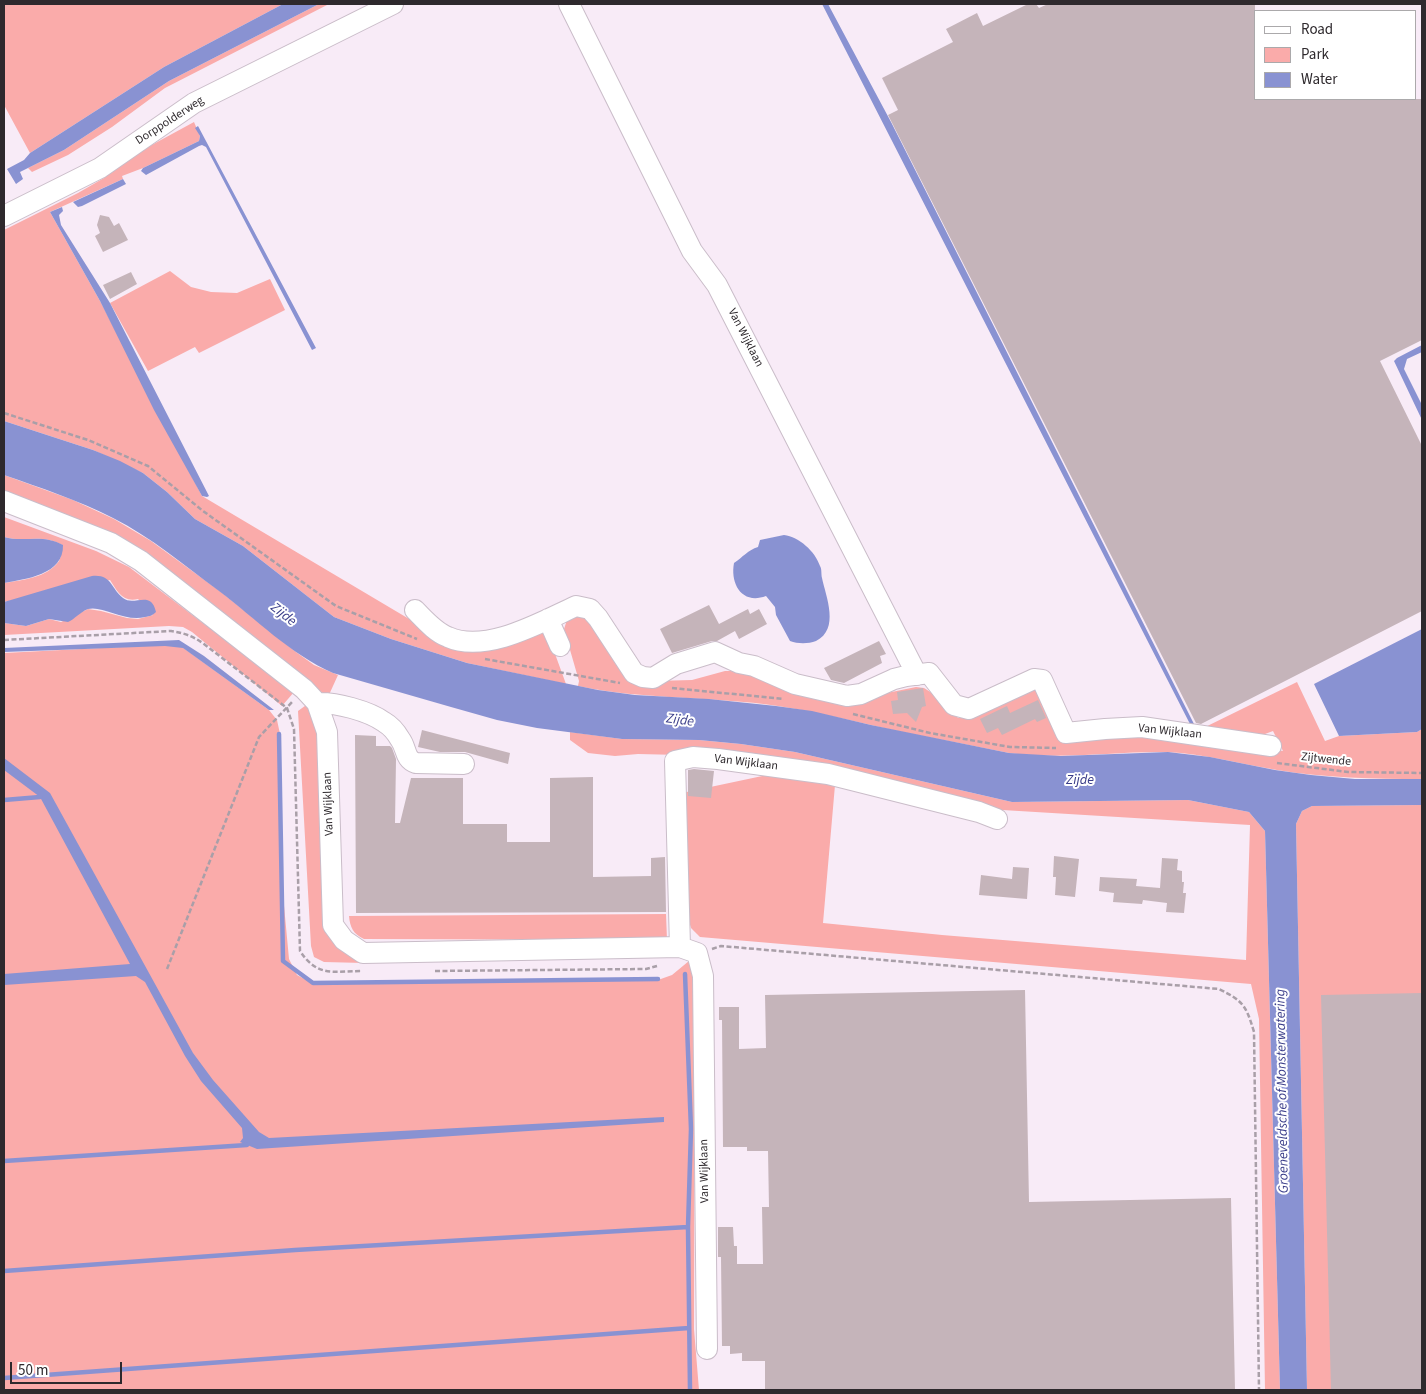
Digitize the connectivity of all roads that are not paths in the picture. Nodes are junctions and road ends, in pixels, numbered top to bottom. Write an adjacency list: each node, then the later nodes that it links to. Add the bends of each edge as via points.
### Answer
1 (393, 4): 3 (street, Dorppolderweg, via 194,102 100,168)
2 (569, 4): 8 (street, Van Wijklaan, via 692,251 718,285)
3 (4, 216)
4 (4, 501): 9 (street, via 111,543 141,561)
5 (415, 610): 6 (street, via 436,630 458,641 495,640)
6 (548, 619): 7 (street); 8 (street, via 576,606 590,609 634,673 653,678 676,664 715,652 795,684 847,696 861,694 894,679)
7 (560, 646)
8 (917, 675): 10 (street, Van Wijklaan, via 929,673 954,705 969,708 1034,679 1042,680 1066,734 1142,727)
9 (311, 696): 11 (street, via 383,721 402,741 411,762); 13 (street, Van Wijklaan, via 327,732 333,925 344,940 363,953)
10 (1273, 754)
11 (464, 764)
12 (996, 819): 13 (street, Van Wijklaan, via 828,774 718,759 693,757 675,761)
13 (680, 947): 14 (street, Van Wijklaan, via 697,953 703,976)
14 (707, 1349)

